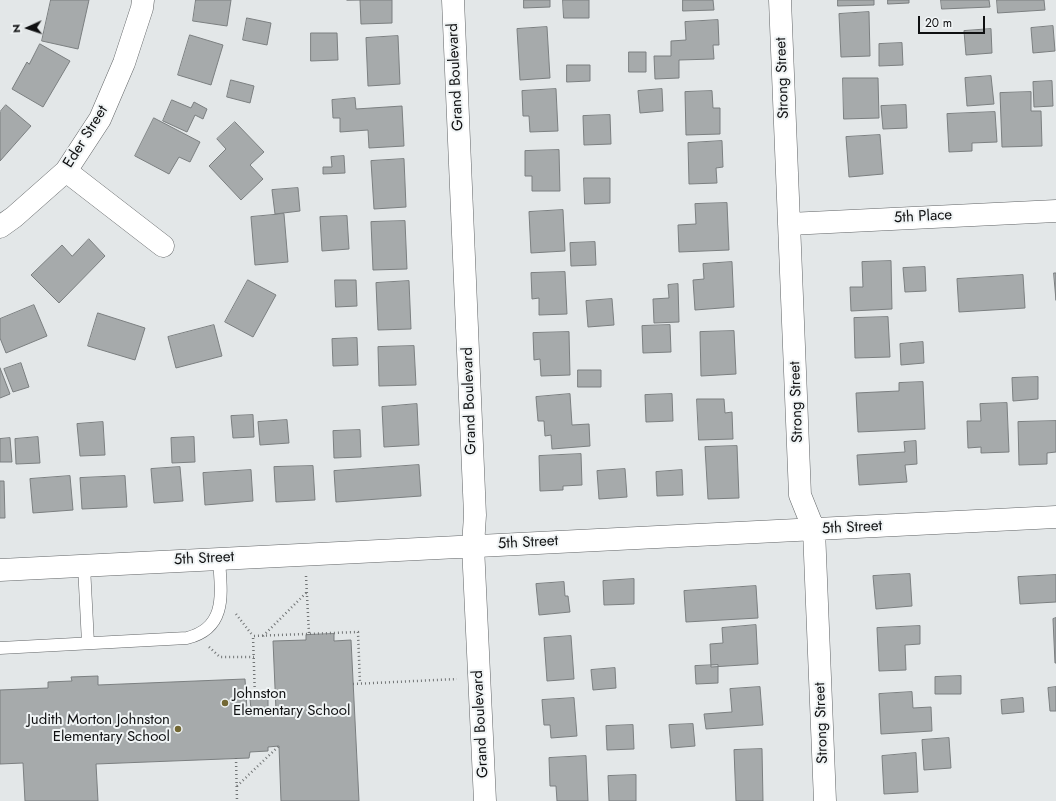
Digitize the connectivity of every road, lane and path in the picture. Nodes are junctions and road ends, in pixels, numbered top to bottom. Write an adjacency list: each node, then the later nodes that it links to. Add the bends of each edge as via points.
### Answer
1 (143, 0): 4 (street, Eder Street, via 124,63 100,119)
2 (453, 0): 11 (street, Grand Boulevard, via 475,515)
3 (780, 0): 6 (street, Strong Street)
4 (66, 171): 7 (street, Eder Street); 8 (street)
5 (1056, 211): 6 (street, 5th Place)
6 (789, 224): 10 (street, Strong Street, via 800,495)
7 (0, 227)
8 (163, 246)
9 (1056, 517): 10 (street, 5th Street)
10 (814, 530): 11 (street, 5th Street); 34 (street, Strong Street)
11 (473, 546): 12 (street, 5th Street); 25 (street, Grand Boulevard)
12 (305, 554): 13 (street, 5th Street); 16 (path)
13 (219, 559): 14 (street, 5th Street); 17 (lane)
14 (84, 566): 15 (street, 5th Street); 22 (lane)
15 (0, 570)
16 (307, 591): 18 (path); 21 (path)
17 (221, 596): 19 (lane, via 214,621); 20 (path)
18 (309, 634): 21 (path); 27 (path, via 358,632)
19 (197, 636): 22 (lane); 24 (path, via 220,658)
20 (253, 636): 21 (path); 24 (path)
21 (263, 636)
22 (88, 643): 23 (lane)
23 (0, 648)
24 (254, 657): 28 (path)
25 (479, 678): 27 (path); 33 (street, Grand Boulevard)
26 (353, 684): 27 (path)
27 (360, 684)
28 (255, 699)
29 (279, 746): 31 (path)
30 (236, 758): 31 (path)
31 (237, 786): 32 (path)
32 (237, 801)
33 (485, 801)
34 (825, 801)

